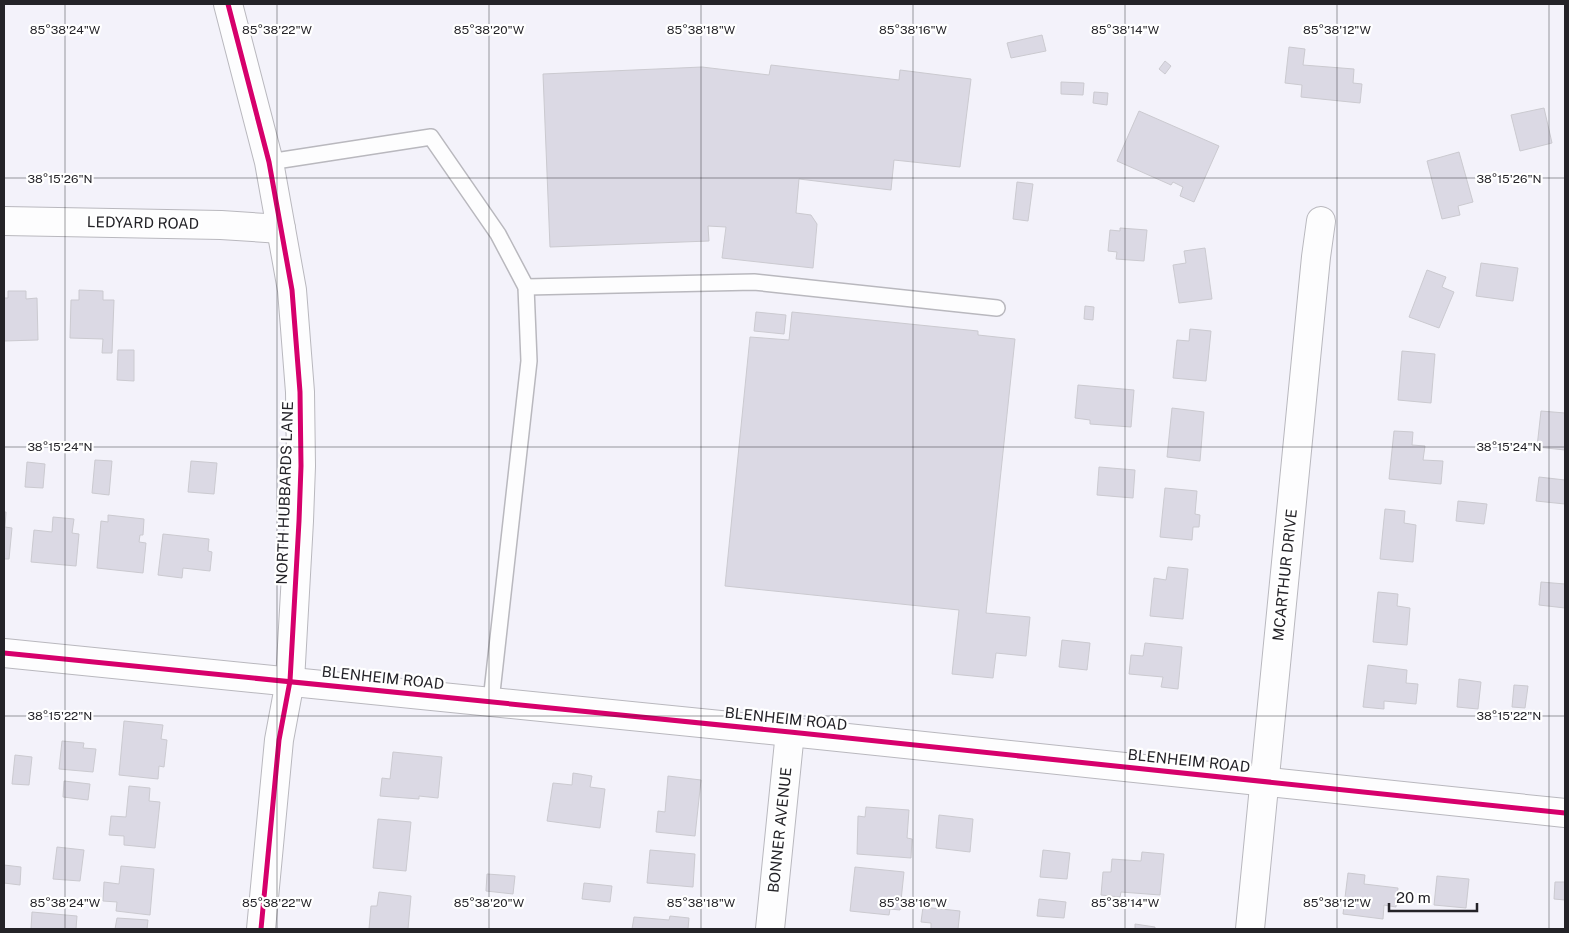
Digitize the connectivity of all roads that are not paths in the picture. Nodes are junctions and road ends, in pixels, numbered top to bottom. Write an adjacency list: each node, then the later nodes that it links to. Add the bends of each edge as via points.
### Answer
1 (228, 4): 2 (street, NORTH HUBBARDS LANE)
2 (269, 162): 5 (street, NORTH HUBBARDS LANE); 6 (lane, via 431,137 498,234)
3 (4, 221): 5 (street, LEDYARD ROAD)
4 (1322, 221): 12 (street, MCARTHUR DRIVE)
5 (281, 229): 9 (street, NORTH HUBBARDS LANE, via 292,290 300,392 300,484)
6 (526, 287): 7 (lane, via 754,282); 10 (lane, via 529,361)
7 (997, 308)
8 (4, 653): 9 (street, BLENHEIM ROAD)
9 (290, 681): 10 (street, BLENHEIM ROAD); 14 (street, NORTH HUBBARDS LANE, via 279,740)
10 (491, 701): 11 (street, BLENHEIM ROAD)
11 (790, 732): 12 (street, BLENHEIM ROAD); 15 (street, BONNER AVENUE)
12 (1264, 782): 13 (street, BLENHEIM ROAD); 16 (street, MCARTHUR DRIVE)
13 (1565, 813)
14 (261, 929)
15 (770, 929)
16 (1250, 929)

